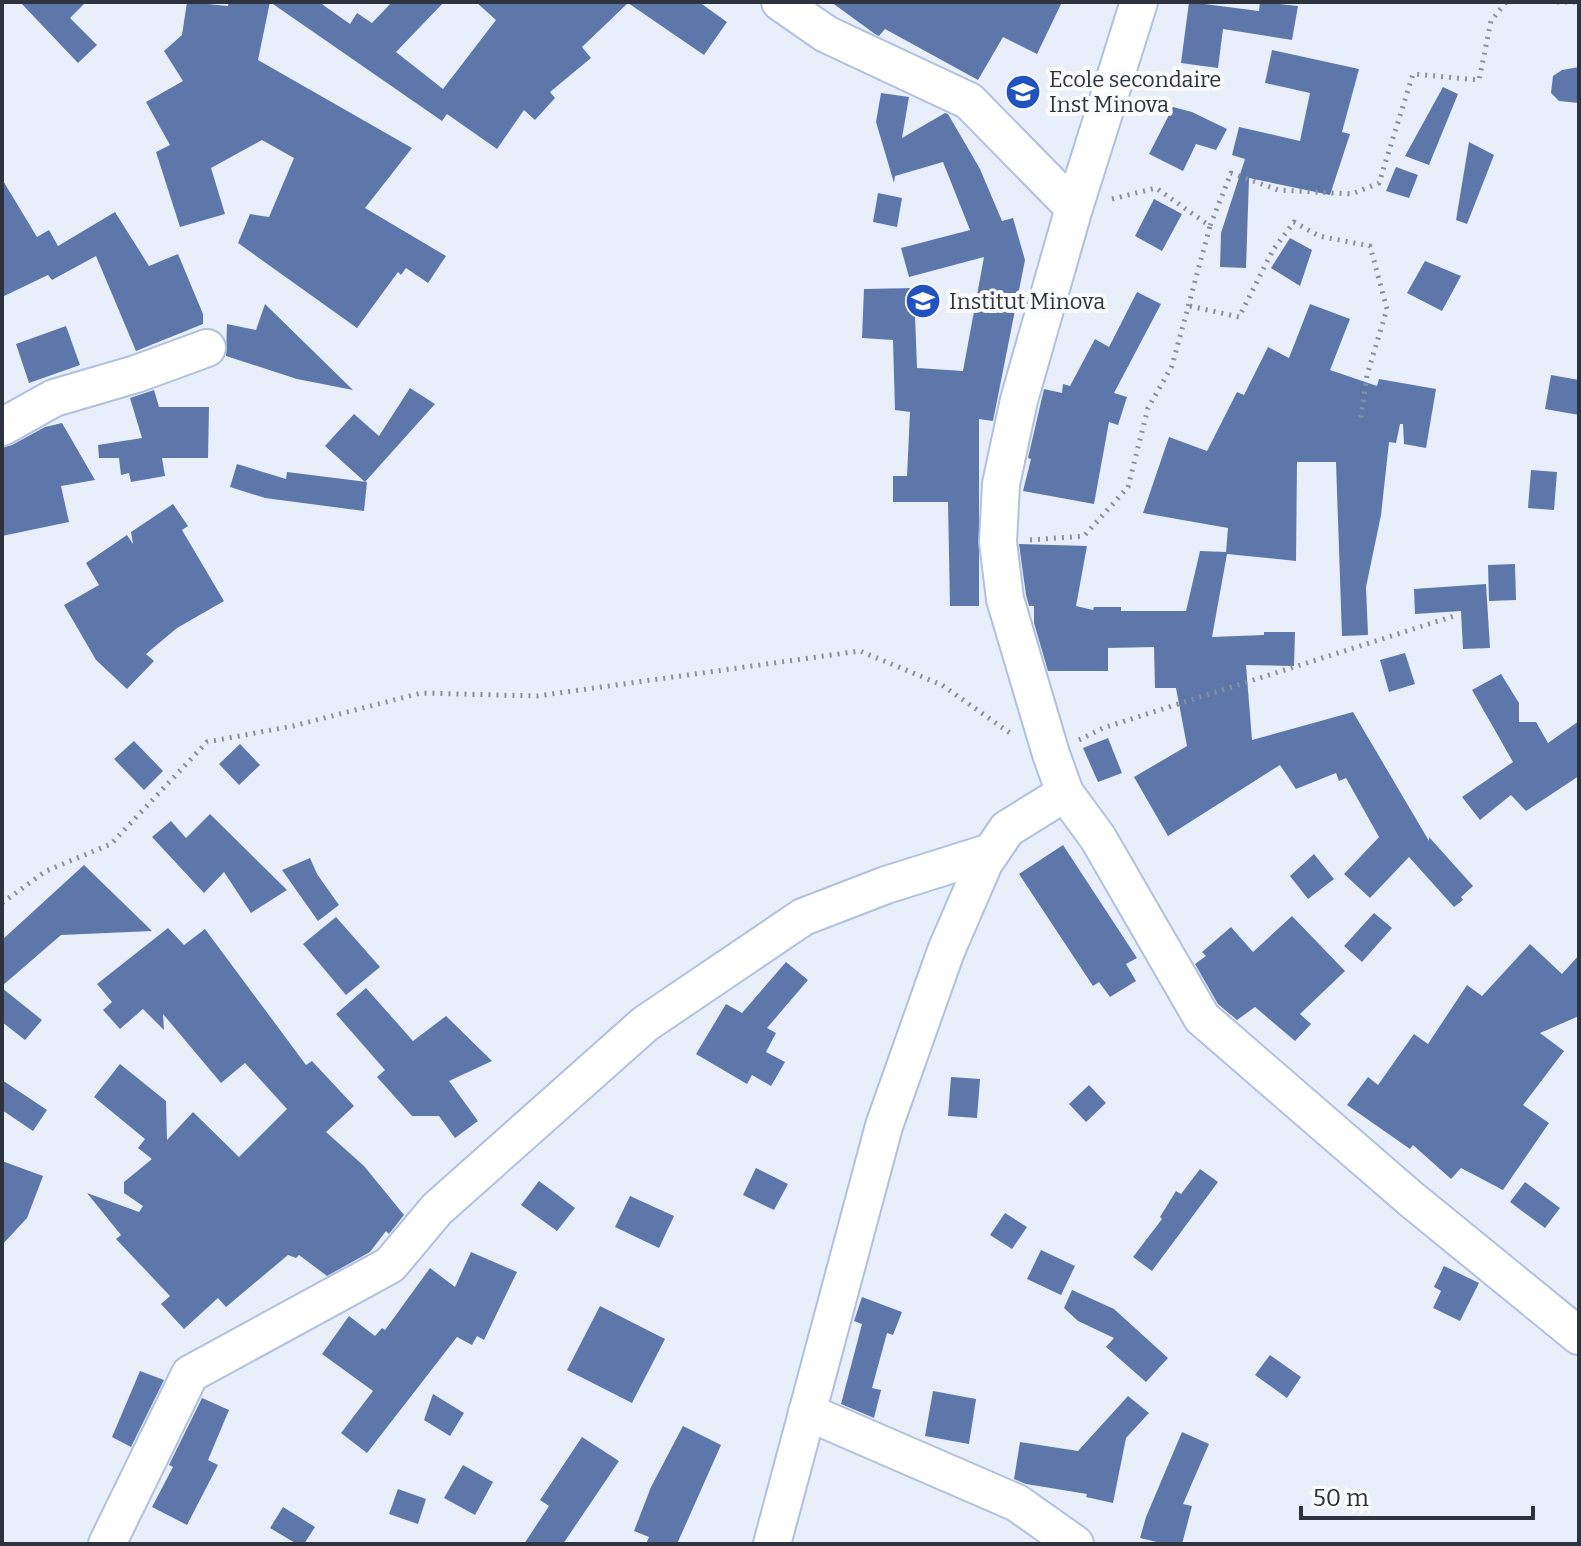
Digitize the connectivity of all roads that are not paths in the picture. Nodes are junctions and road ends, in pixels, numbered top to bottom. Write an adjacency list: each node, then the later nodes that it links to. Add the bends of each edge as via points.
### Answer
1 (780, 2): 3 (street, via 826,34 969,101)
2 (1139, 2): 3 (street)
3 (1074, 208): 6 (street, via 1019,400 1001,484 998,542 1005,599)
4 (207, 348): 5 (street, via 54,398)
5 (2, 427)
6 (1065, 793): 7 (street, via 1007,829); 8 (street, via 1098,838 1202,1018)
7 (991, 852): 9 (street, via 946,951 884,1126); 10 (street, via 803,917 645,1024 437,1209 390,1265 190,1374)
8 (1579, 1336)
9 (807, 1412): 11 (street); 12 (street, via 1017,1503)
10 (107, 1544)
11 (772, 1544)
12 (1075, 1544)

